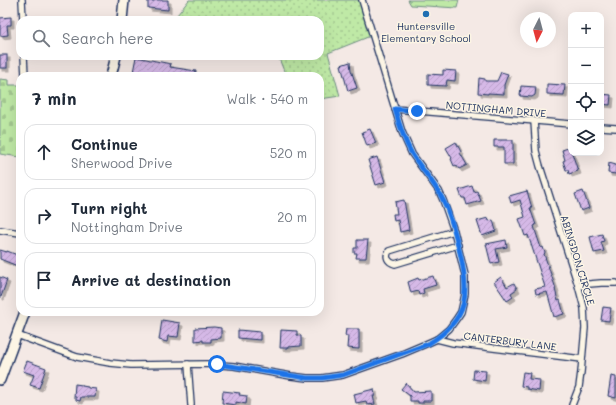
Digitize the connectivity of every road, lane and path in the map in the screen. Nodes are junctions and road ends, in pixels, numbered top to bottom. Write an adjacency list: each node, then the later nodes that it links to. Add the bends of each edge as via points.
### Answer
1 (22, 0): 4 (street)
2 (124, 0): 5 (main road)
3 (362, 0): 10 (street)
4 (23, 16)
5 (122, 16)
6 (24, 60): 8 (street)
7 (115, 60): 9 (main road)
8 (25, 72)
9 (112, 72)
10 (395, 109): 11 (street, NOTTINGHAM DRIVE); 16 (street, via 406,143 444,200)
11 (534, 121): 12 (street, NOTTINGHAM DRIVE); 20 (street, ABINGDON CIRCLE, via 540,166)
12 (568, 124)
13 (604, 127): 14 (street)
14 (616, 128)
15 (0, 230): 17 (street)
16 (454, 231): 18 (street); 18 (street, via 389,251 388,259 395,264)
17 (16, 232)
18 (458, 245): 23 (street, via 465,280 464,302 457,318)
19 (616, 283): 20 (street)
20 (578, 285): 24 (street, ABINGDON CIRCLE, via 585,318)
21 (24, 316): 22 (main road)
22 (17, 335): 25 (street, via 77,357 110,364); 26 (main road)
23 (437, 339): 24 (street, CANTERBURY LANE); 25 (street, via 343,375 322,378 290,376 217,364)
24 (582, 360): 28 (street, ABINGDON CIRCLE, via 579,387)
25 (188, 364): 27 (street)
26 (0, 380)
27 (191, 405)
28 (572, 405)

